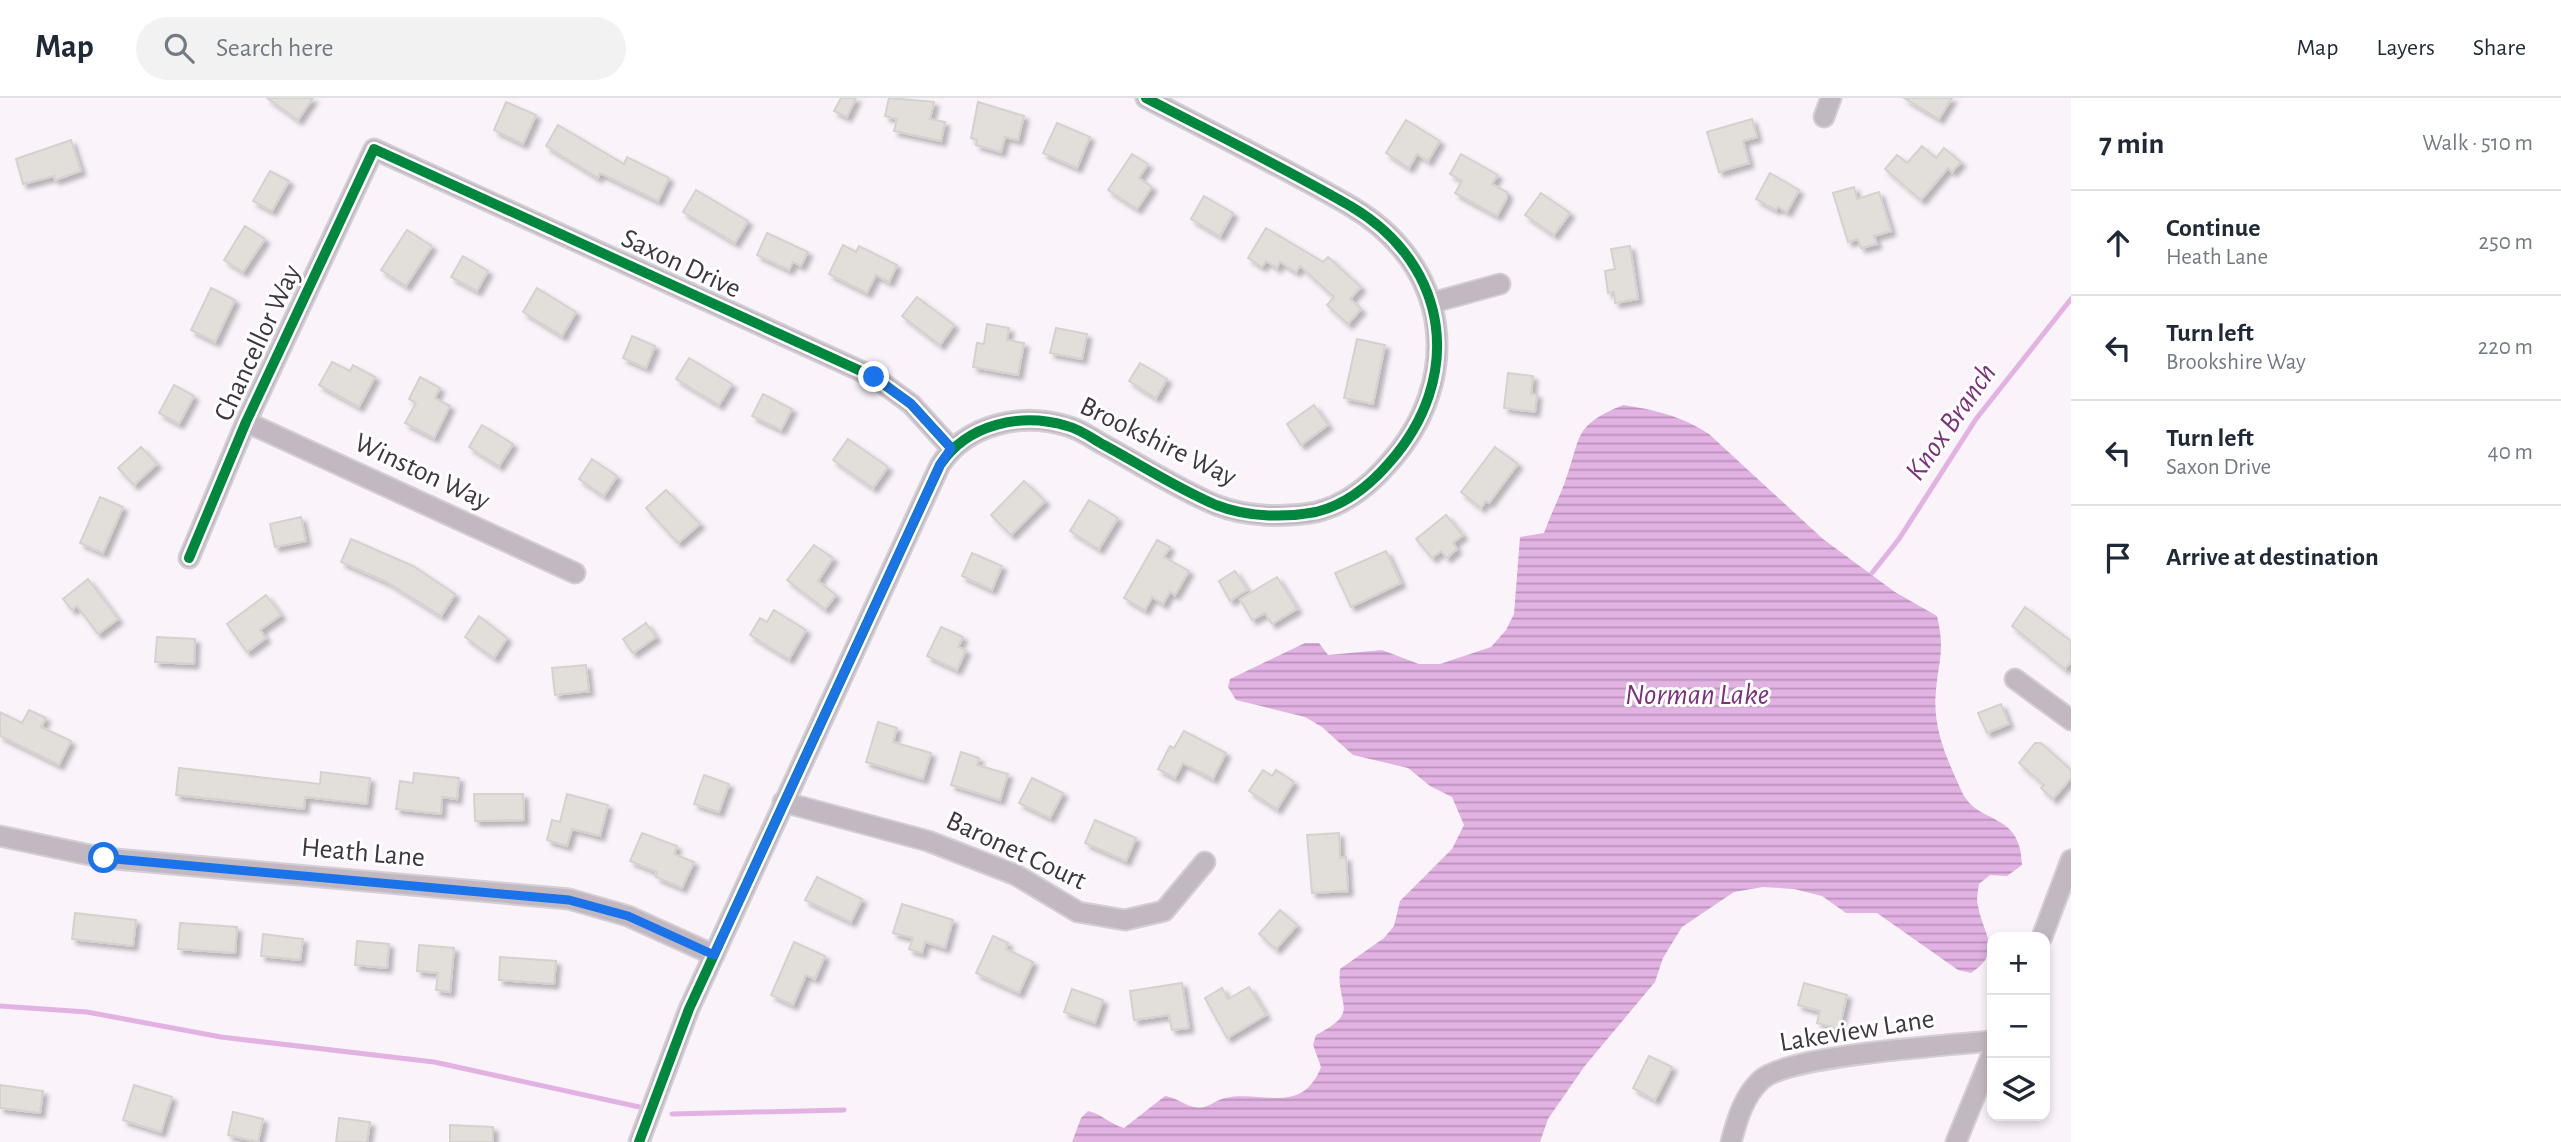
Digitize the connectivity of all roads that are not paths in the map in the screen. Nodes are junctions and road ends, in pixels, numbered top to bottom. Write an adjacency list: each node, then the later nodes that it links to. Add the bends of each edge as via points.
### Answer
1 (1146, 98): 4 (street, Brookshire Way, via 1371,219 1403,248)
2 (374, 149): 5 (street, Chancellor Way); 6 (street, Saxon Drive, via 874,377 911,404)
3 (1500, 284): 4 (street)
4 (1432, 303): 6 (street, Brookshire Way, via 1436,376 1412,437 1367,488 1317,511 1264,516 1218,506 1057,424 1024,419 989,426)
5 (246, 422): 7 (street, Chancellor Way); 8 (street, Winston Way)
6 (951, 448): 11 (street)
7 (189, 558)
8 (575, 573)
9 (2015, 678): 10 (street)
10 (2071, 720)
11 (783, 802): 14 (street, Baronet Court, via 928,841 1016,875 1078,912 1125,920 1164,911); 16 (street)
12 (0, 836): 16 (street, Heath Lane, via 104,858 569,900 628,916)
13 (2071, 860): 15 (street)
14 (1205, 862)
15 (2044, 932)
16 (714, 955): 19 (street)
17 (1987, 1041): 20 (street, Lakeview Lane, via 1781,1068 1761,1080 1742,1106)
18 (1990, 1058): 21 (street)
19 (639, 1142)
20 (1731, 1142)
21 (1956, 1142)

